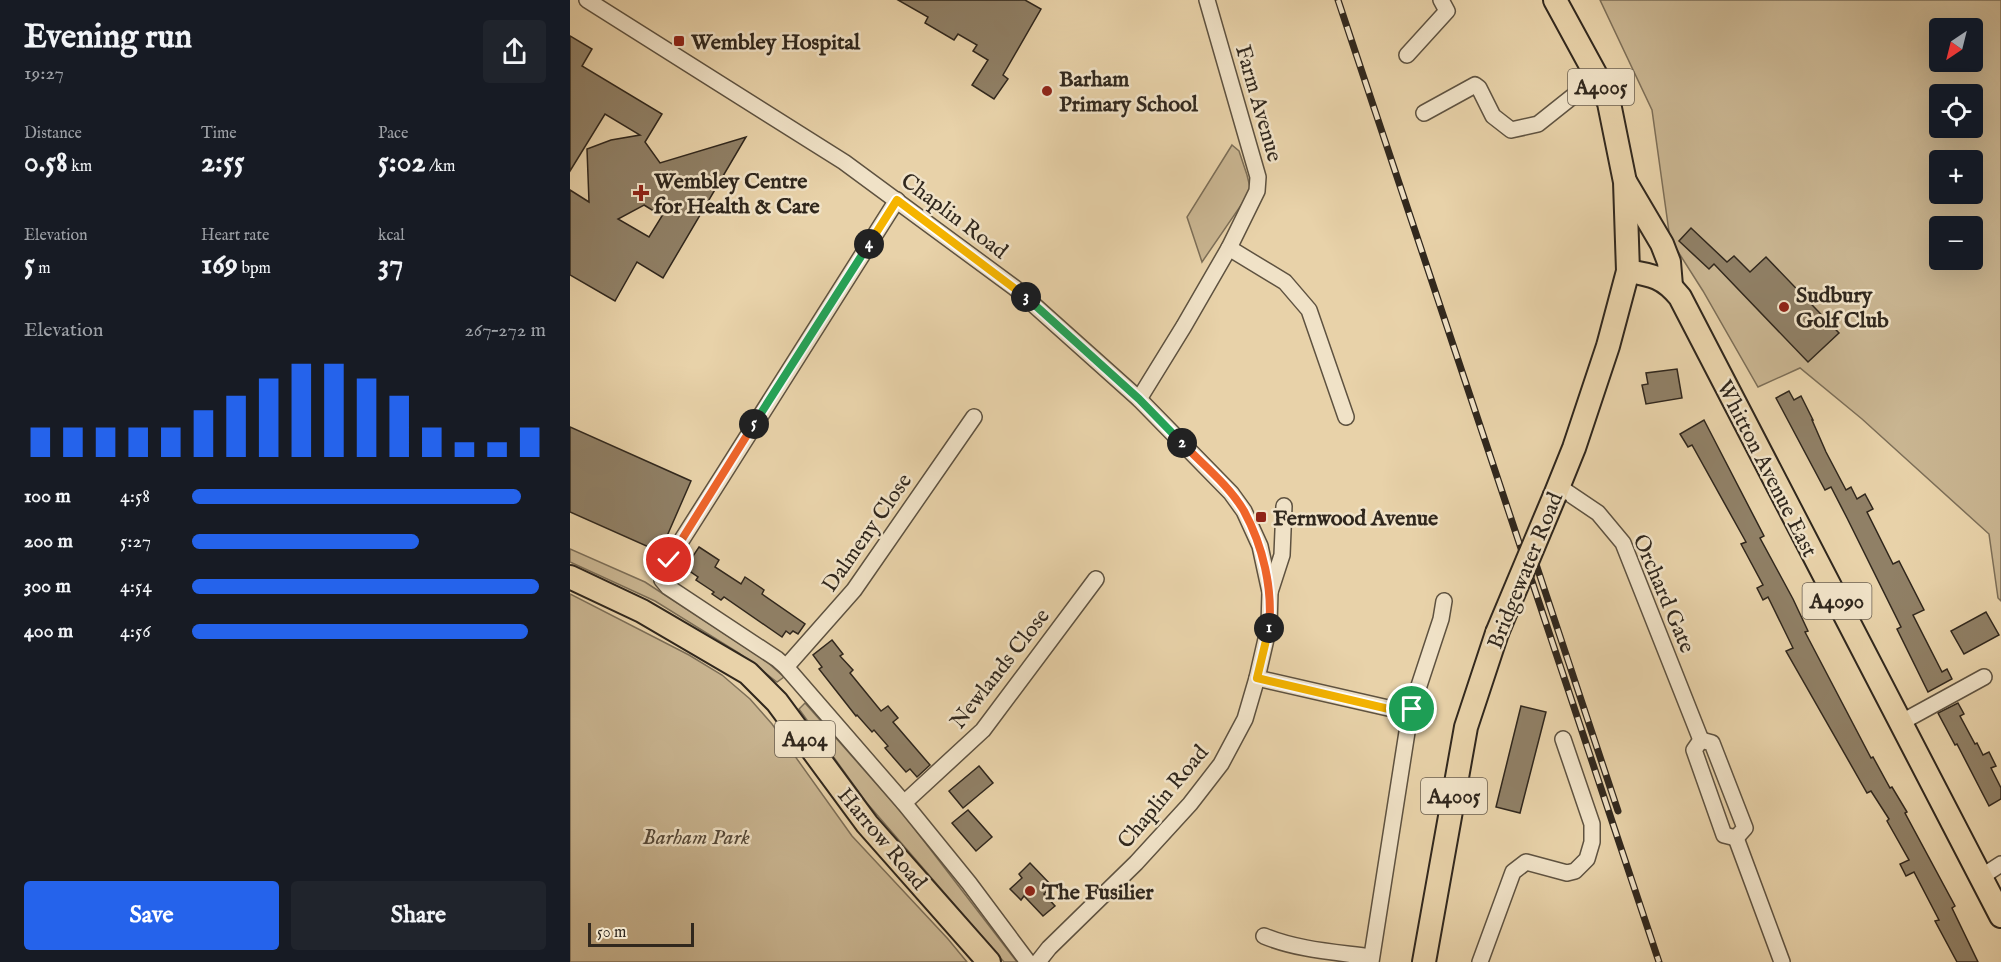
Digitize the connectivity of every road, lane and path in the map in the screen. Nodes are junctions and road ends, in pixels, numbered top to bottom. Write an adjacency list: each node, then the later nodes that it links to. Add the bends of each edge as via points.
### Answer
1 (587, 0): 9 (street, Chaplin Road, via 806,136)
2 (1207, 0): 10 (street, Farm Avenue, via 1258,177 1257,191)
3 (1441, 0): 5 (street, via 1447,11)
4 (1555, 0): 6 (main road, Bridgewater Road / A4005)
5 (1407, 55)
6 (1597, 77): 7 (street, via 1538,124 1511,130 1493,116 1474,85); 8 (main road, Bridgewater Road / A4005, via 1609,103)
7 (1424, 113)
8 (1625, 182): 11 (main road, Bridgewater Road / A4005); 12 (main road, Bridgewater Road / A4005, via 1662,244 1669,262)
9 (897, 200): 13 (street, Chaplin Road, via 1015,288); 22 (street, Harrow Road, via 669,560 662,580)
10 (1228, 249): 13 (street, Farm Avenue); 15 (street, via 1285,282 1309,310)
11 (1628, 271): 12 (main road, via 1656,276); 16 (main road, Bridgewater Road / A4005, via 1608,346)
12 (1671, 286): 26 (main road, Whitton Avenue East / A4090)
13 (1139, 399): 20 (street, Chaplin Road, via 1244,511 1260,546)
14 (974, 417): 22 (street, Dalmeny Close, via 854,590)
15 (1346, 417)
16 (1556, 490): 28 (street, Orchard Gate, via 1598,513 1623,543); 39 (main road, Bridgewater Road / A4005, bridge, via 1497,633 1466,727)
17 (1284, 506): 20 (street, Chaplin Road, via 1282,555)
18 (570, 577): 36 (main road, Harrow Road / A404, via 642,611 748,673 777,702 867,824)
19 (1096, 579): 29 (street, Newlands Close, via 983,730)
20 (1270, 592): 24 (street, Chaplin Road, via 1269,626)
21 (1444, 601): 25 (street)
22 (786, 667): 29 (street, Harrow Road)
23 (1984, 677): 26 (street)
24 (1257, 678): 25 (street); 38 (street, Chaplin Road, via 1245,718 1221,765 1151,846)
25 (1410, 714): 35 (street)
26 (1900, 723): 32 (main road, Whitton Avenue East / A4090)
27 (1563, 739): 40 (street, via 1592,824 1593,842 1587,859 1567,873 1526,862 1518,866)
28 (1701, 740): 30 (street, Orchard Gate, via 1694,750 1724,835); 30 (street, Orchard Gate, via 1712,743 1744,828)
29 (904, 803): 37 (street, Harrow Road)
30 (1736, 838): 41 (street, Orchard Gate)
31 (2001, 864): 32 (street)
32 (1981, 877): 33 (main road, Whitton Avenue East / A4090)
33 (2001, 916)
34 (1264, 936): 35 (street, via 1306,949)
35 (1371, 960)
36 (988, 962)
37 (1028, 962)
38 (1038, 962)
39 (1424, 962)
40 (1480, 962)
41 (1782, 962)

